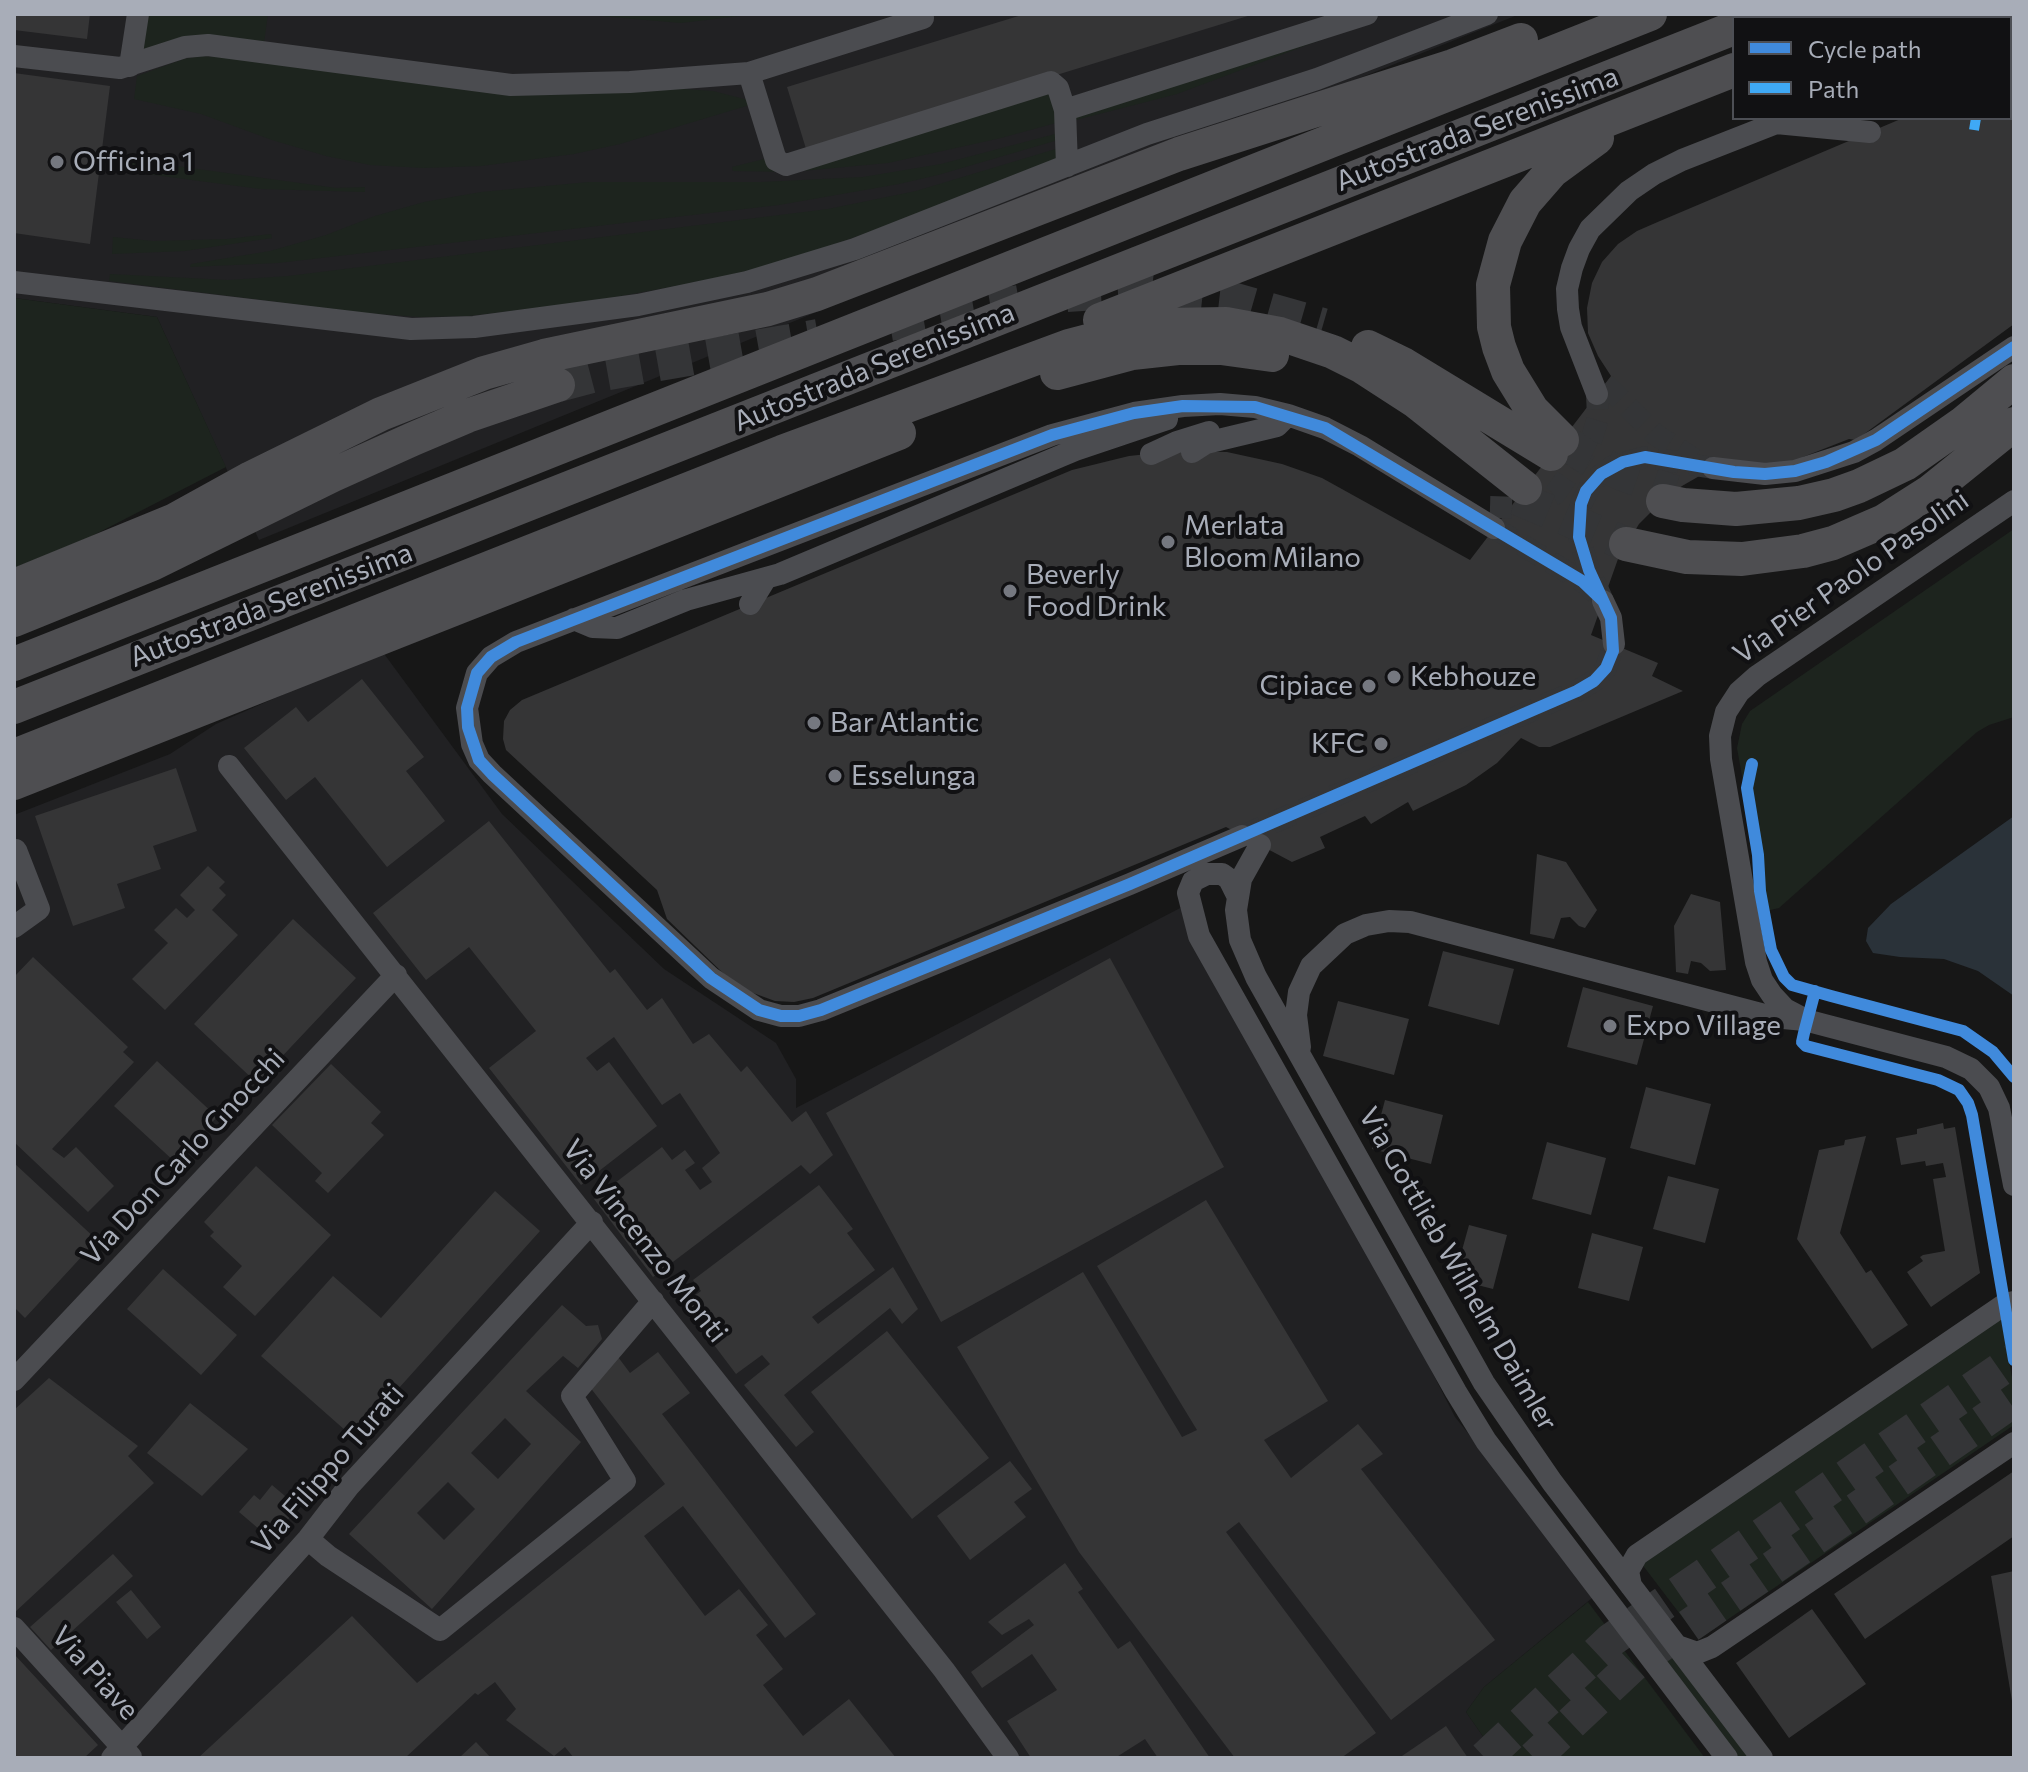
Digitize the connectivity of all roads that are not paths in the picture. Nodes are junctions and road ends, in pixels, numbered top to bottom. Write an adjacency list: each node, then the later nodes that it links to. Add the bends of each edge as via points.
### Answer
1 (138, 14): 11 (street)
2 (1367, 14): 15 (street)
3 (1487, 14): 18 (street)
4 (1589, 14): 29 (highway, via 1453,66 1179,154 817,294 484,373)
5 (1650, 14): 46 (highway, Autostrada Serenissima)
6 (1886, 14): 7 (highway)
7 (1876, 16)
8 (923, 18): 13 (street)
9 (1732, 29): 47 (highway, Autostrada Serenissima)
10 (14, 56): 11 (street)
11 (130, 66): 13 (street, via 185,47 208,45 511,85)
12 (1732, 71): 30 (highway)
13 (749, 73): 15 (street, via 776,160 786,165 1047,83 1057,85)
14 (1732, 82): 20 (highway, via 1588,143 1536,187 1513,221 1493,285 1494,327 1518,391 1556,447)
15 (1065, 110): 18 (street)
16 (1782, 120): 17 (street); 24 (street, via 1682,160 1629,191 1590,229 1567,289 1568,309)
17 (1870, 132)
18 (1067, 166): 19 (street, via 855,249 747,282 638,305 474,327 411,329)
19 (14, 282)
20 (1323, 325)
21 (2013, 336): 33 (street, via 1971,377 1876,440 1795,471 1765,474)
22 (2014, 381): 34 (highway, via 1905,464 1834,495 1768,507)
23 (558, 385): 44 (highway, via 413,439 152,564)
24 (1601, 389)
25 (1255, 407): 26 (street); 38 (street, via 1161,420 1075,450 837,559); 43 (street, via 1183,406 1052,435)
26 (1288, 415): 28 (street, via 1277,426); 36 (street, via 1325,428 1428,487)
27 (2014, 424): 37 (highway, via 1918,500 1833,543 1728,559)
28 (1242, 434): 31 (street); 32 (street, via 1198,434)
29 (331, 439): 39 (highway, via 175,520); 42 (highway, via 195,520)
30 (782, 452): 36 (highway, via 1097,337 1165,325 1226,324 1310,343 1361,366 1415,401); 48 (highway)
31 (1192, 452)
32 (1151, 454)
33 (1713, 468)
34 (1669, 496)
35 (2014, 501): 59 (street, Via Pier Paolo Pasolini, via 1757,676 1726,712 1721,759 1756,962 1772,995)
36 (1507, 505): 50 (highway, via 1383,400 1292,360 1221,348 1132,353 1022,385)
37 (1626, 544)
38 (766, 578): 41 (street); 43 (street, via 686,600 617,628)
39 (14, 586)
40 (1603, 601): 45 (street)
41 (750, 604)
42 (14, 608)
43 (574, 619): 57 (street, via 502,649 477,673 467,708 472,744 492,774)
44 (14, 620)
45 (1614, 644)
46 (14, 664)
47 (14, 707)
48 (14, 756)
49 (229, 766): 58 (street, Via Vincenzo Monti)
50 (14, 783)
51 (16, 850): 55 (street, via 39,909)
52 (1130, 884): 53 (street, via 1251,840); 54 (street, via 1155,882 1171,889); 57 (street, via 799,1016 759,1010)
53 (1237, 895): 54 (street, via 1222,874 1199,876 1188,893); 60 (street, Via Gottlieb Wilhelm Daimler, via 1237,925 1247,960)
54 (1195, 922): 73 (street, via 1486,1441)
55 (14, 927)
56 (678, 929): 57 (street)
57 (687, 955)
58 (396, 975): 62 (street, Via Vincenzo Monti); 65 (street, Via Don Carlo Gnocchi)
59 (1805, 1020): 60 (street, Via Pier Paolo Pasolini, via 1772,1017 1410,922 1389,921 1345,934 1311,966 1296,1015); 61 (street, Via Pier Paolo Pasolini, via 1946,1057 1971,1069 1989,1087 1999,1108)
60 (1302, 1059): 68 (street, Via Gottlieb Wilhelm Daimler, via 1484,1383)
61 (2014, 1185)
62 (592, 1222): 63 (street, Via Vincenzo Monti); 67 (street, Via Filippo Turati, via 349,1486)
63 (653, 1301): 67 (street, via 572,1396 625,1481 440,1630); 72 (street, Via Vincenzo Monti)
64 (2014, 1302): 68 (street, via 1637,1555 1628,1571)
65 (14, 1380)
66 (2014, 1443): 70 (street, via 1712,1647 1697,1653)
67 (308, 1539): 71 (street, Via Filippo Turati)
68 (1631, 1586): 70 (street, Via Gottlieb Wilhelm Daimler)
69 (14, 1628): 71 (street, Via Piave)
70 (1677, 1646): 74 (street, Via Gottlieb Wilhelm Daimler)
71 (122, 1754)
72 (1008, 1758)
73 (1727, 1758)
74 (1762, 1758)

